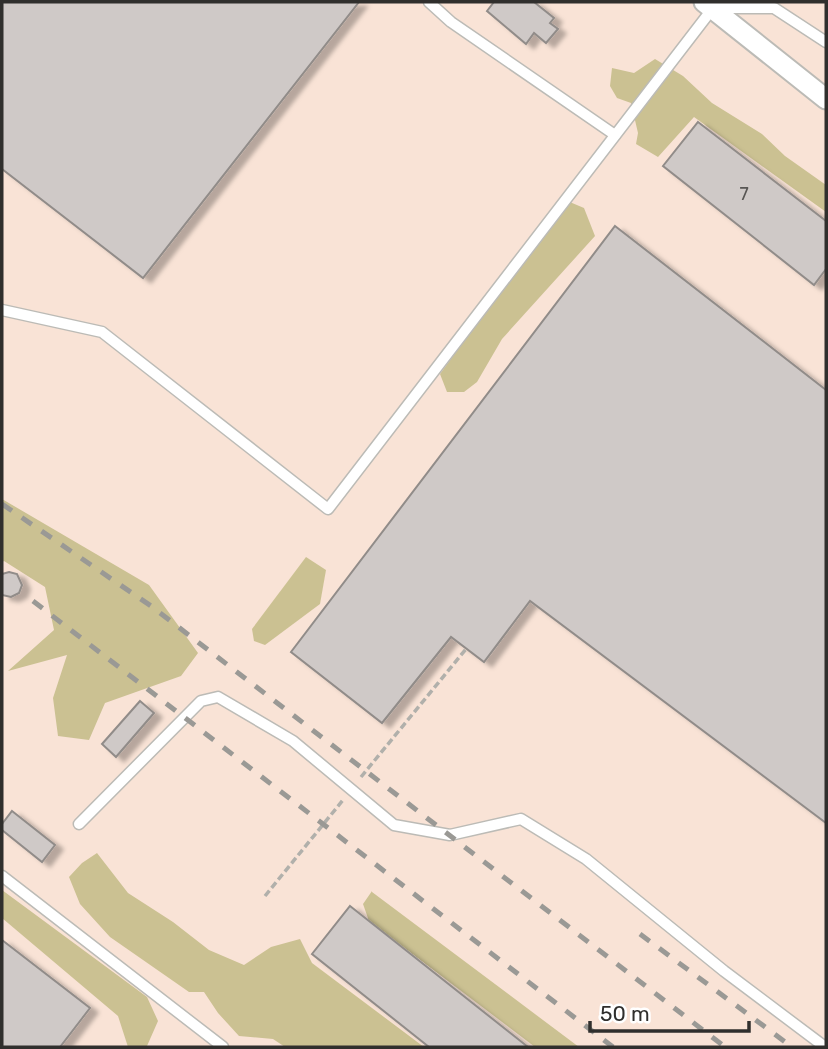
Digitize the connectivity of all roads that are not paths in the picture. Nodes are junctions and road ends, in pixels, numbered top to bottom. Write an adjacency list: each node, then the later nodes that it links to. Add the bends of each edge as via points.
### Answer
1 (429, 2): 5 (lane)
2 (712, 4): 3 (lane, via 774,8); 4 (street); 5 (lane)
3 (826, 42)
4 (826, 99)
5 (615, 135): 6 (lane, via 328,509 102,332)
6 (2, 310)
7 (79, 824): 10 (lane, via 201,701 218,697 293,741 394,825 450,835 521,819 586,859)
8 (2, 876): 9 (lane)
9 (223, 1047)
10 (825, 1047)

